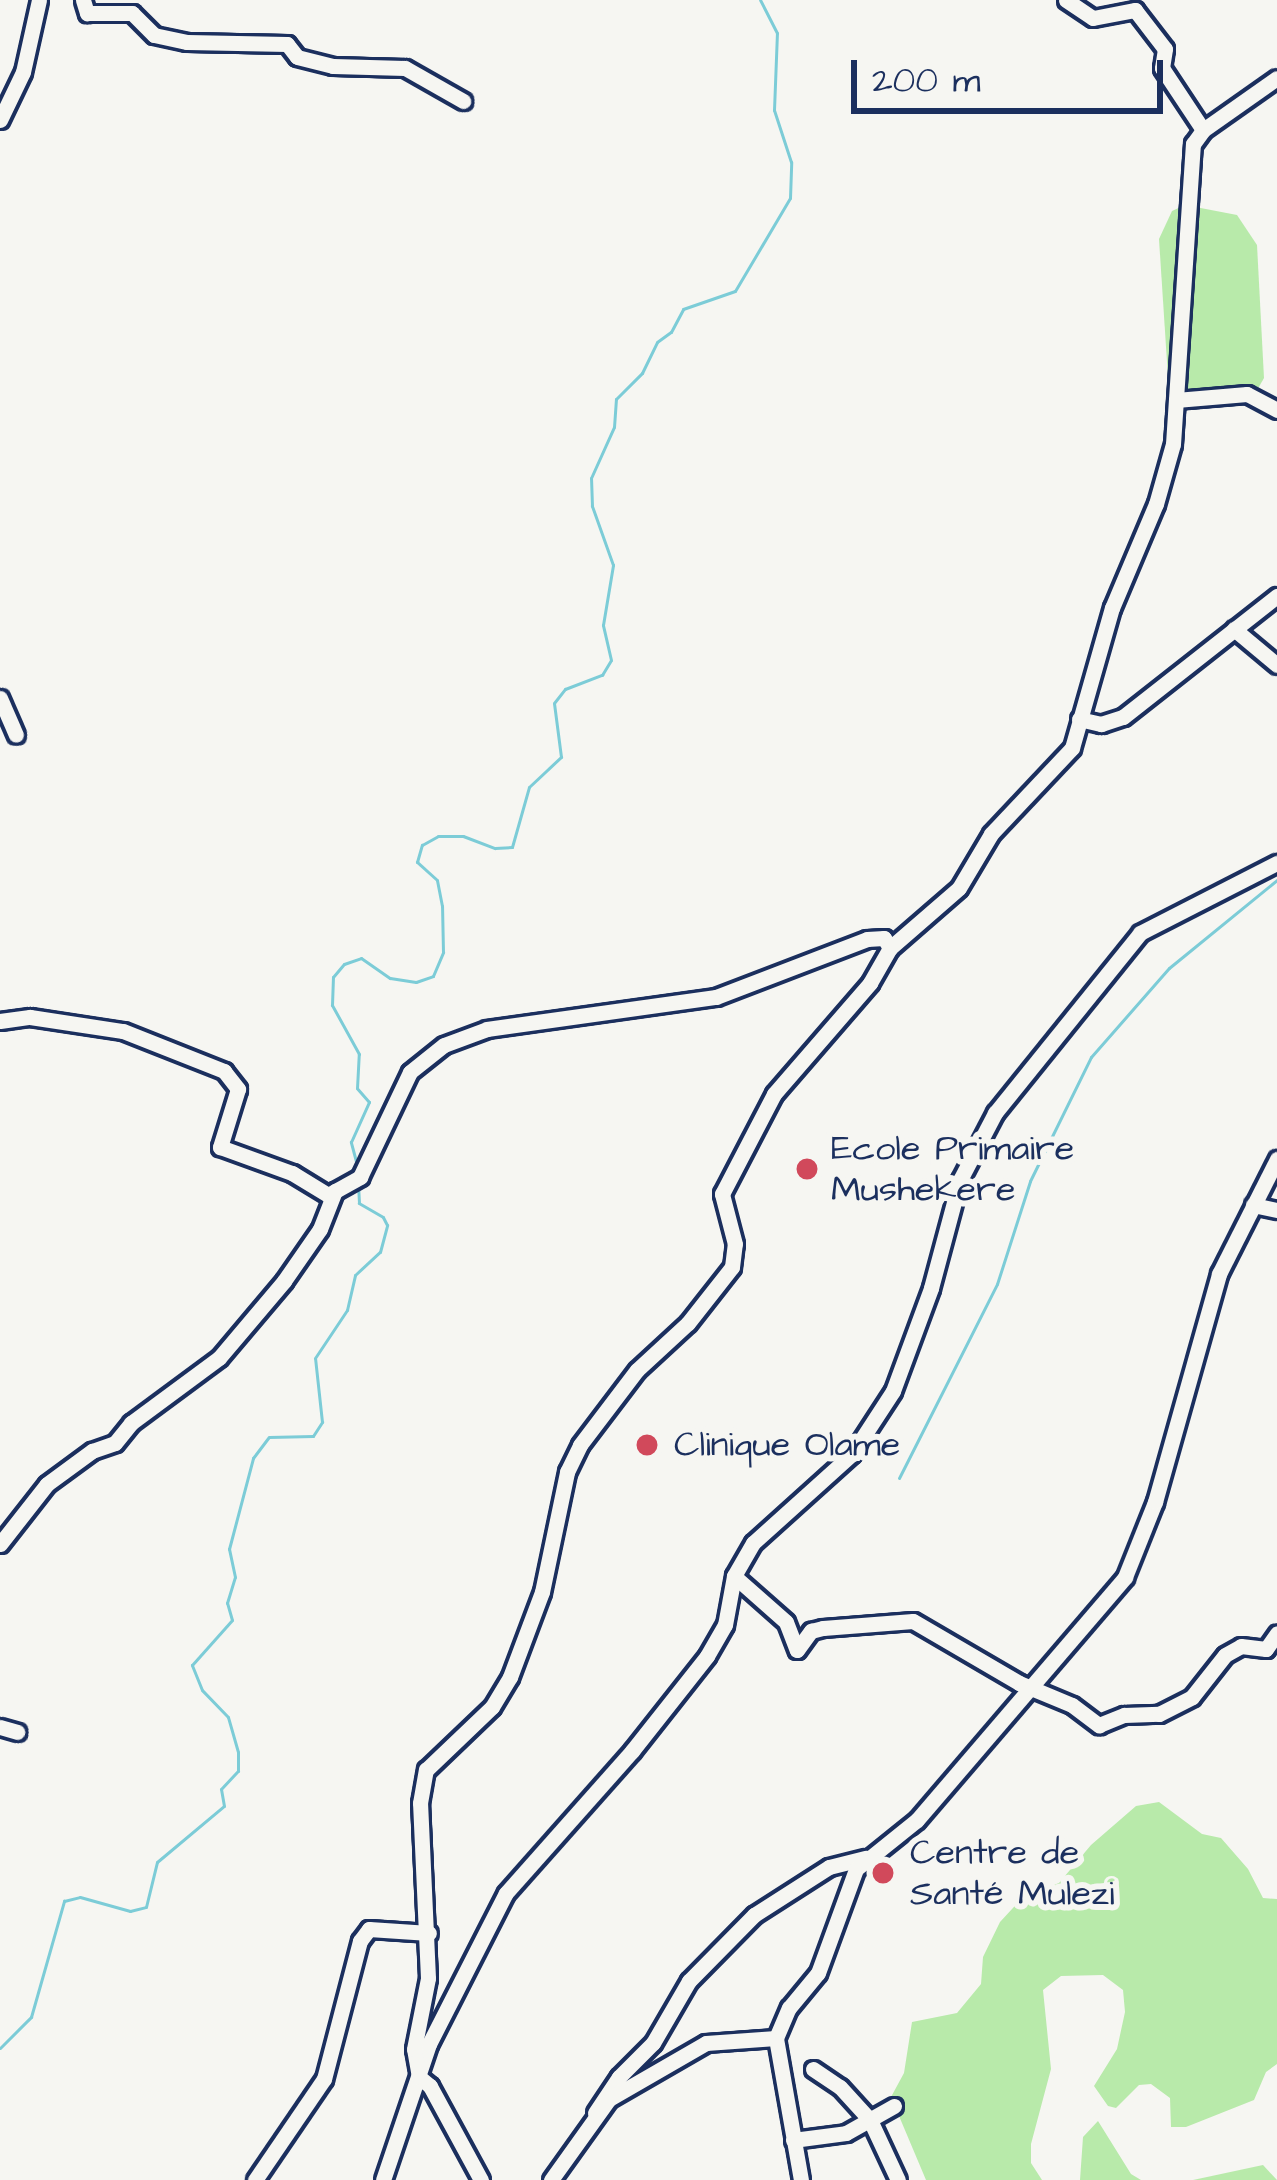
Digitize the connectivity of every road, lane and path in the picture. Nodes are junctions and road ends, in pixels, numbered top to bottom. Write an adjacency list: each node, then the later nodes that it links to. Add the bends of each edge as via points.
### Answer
1 (83, 0): 5 (street, via 87,13 131,13 154,34 187,42 287,44 297,57 333,66 405,68)
2 (1066, 0): 7 (street, via 1093,18 1136,10 1165,49 1162,68)
3 (41, 1): 6 (street, via 23,72)
4 (1277, 78): 7 (street)
5 (464, 101)
6 (0, 120)
7 (1203, 130): 8 (street, via 1193,144 1185,205)
8 (1176, 400): 9 (street, via 1247,394); 14 (street, via 1166,470)
9 (1277, 410)
10 (1277, 596): 11 (street)
11 (1234, 629): 12 (street); 14 (street, via 1123,717)
12 (1277, 665)
13 (0, 698): 15 (street)
14 (1079, 719): 17 (street, via 1072,748 992,834 970,875)
15 (16, 735)
16 (1277, 863): 24 (street, via 1140,933 1024,1074 960,1180 893,1391 852,1454 767,1527)
17 (890, 948): 20 (street, via 884,938 868,939 716,997 487,1029 444,1045 410,1072 360,1177); 30 (street, via 850,1007 790,1069 751,1134 722,1194 732,1267 580,1444 542,1592 510,1677 492,1707 426,1771 420,1803)
18 (0, 1021): 20 (street, via 30,1017 122,1031 190,1053 238,1089 220,1147 292,1173 309,1188)
19 (1277, 1159): 21 (street)
20 (335, 1191): 23 (street, via 284,1281 219,1358 115,1443 47,1484)
21 (1253, 1205): 22 (street); 26 (street, via 1214,1290 1142,1544 1100,1610)
22 (1277, 1210)
23 (0, 1544)
24 (734, 1576): 26 (street, via 786,1622 797,1651 811,1631 913,1621); 33 (street, via 725,1625 707,1656 506,1892 455,1983)
25 (1277, 1634): 26 (street, via 1266,1648 1225,1654 1192,1697 1159,1714 1099,1725)
26 (1032, 1685): 29 (street, via 916,1820)
27 (0, 1727): 28 (street)
28 (17, 1732)
29 (869, 1858): 31 (street, via 846,1886 818,1973); 35 (street, via 829,1867 754,1916 689,1981)
30 (429, 1933): 33 (street, via 414,2049); 38 (street, via 369,1929 360,1941 324,2079)
31 (776, 2038): 35 (street, via 706,2042); 37 (street)
32 (814, 2069): 36 (street)
33 (418, 2078): 39 (street); 40 (street, via 430,2086)
34 (894, 2106): 36 (street)
35 (595, 2113): 41 (street)
36 (870, 2120): 37 (street, via 846,2133); 43 (street)
37 (793, 2140): 42 (street)
38 (255, 2180)
39 (383, 2180)
40 (481, 2180)
41 (551, 2180)
42 (800, 2180)
43 (898, 2180)

